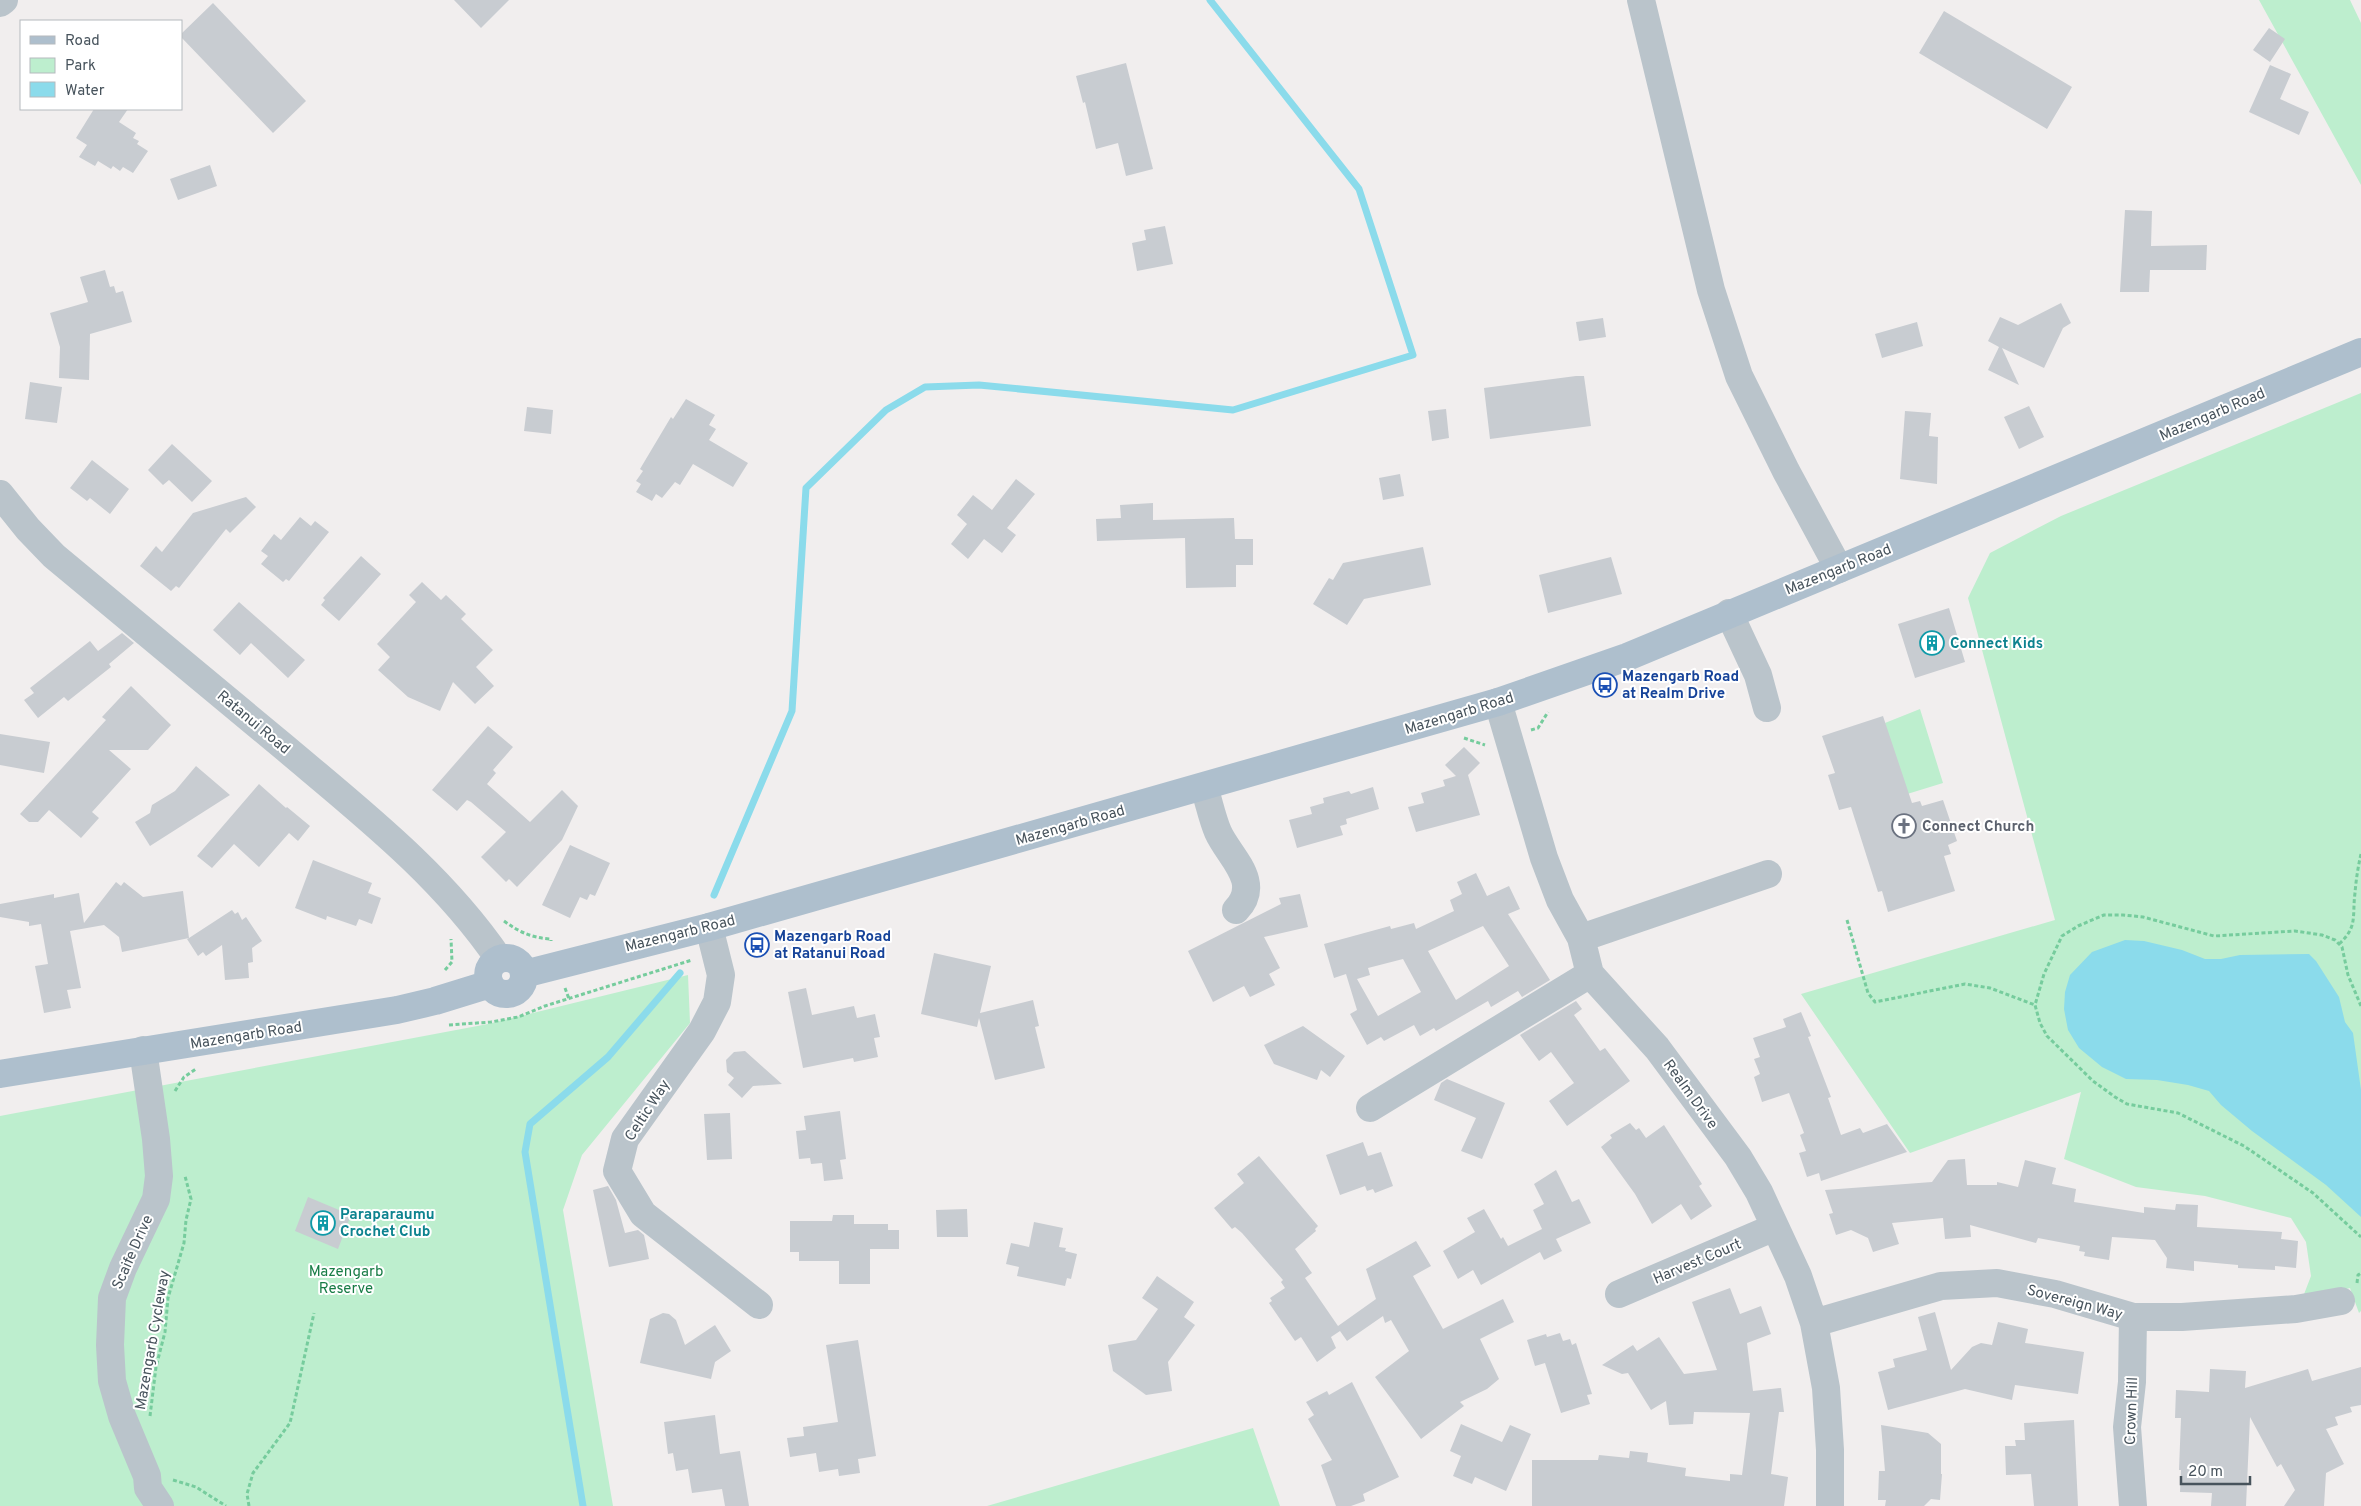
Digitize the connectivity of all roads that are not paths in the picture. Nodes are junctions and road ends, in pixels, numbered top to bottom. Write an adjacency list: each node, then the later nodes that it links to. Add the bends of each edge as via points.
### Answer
1 (4, 0): 3 (street)
2 (1641, 0): 6 (street, via 1711,290 1739,376)
3 (0, 3)
4 (2361, 352): 6 (main road, Mazengarb Road)
5 (0, 494): 15 (street, Ratanui Road, via 28,530 54,556 346,799 426,871 478,928)
6 (1839, 569): 7 (main road, Mazengarb Road)
7 (1729, 614): 8 (main road, Mazengarb Road, via 1628,657); 9 (street, via 1758,675)
8 (1498, 702): 10 (main road, Mazengarb Road); 14 (street, Realm Drive, via 1544,858 1560,900)
9 (1767, 708)
10 (1204, 787): 12 (street, via 1218,832 1244,871 1246,893); 13 (main road, Mazengarb Road)
11 (1768, 874): 14 (street)
12 (1236, 910)
13 (709, 927): 16 (main road, Mazengarb Road); 25 (street, Celtic Way, via 721,975 717,1002 702,1030 625,1139 617,1171 643,1214)
14 (1581, 938): 17 (street, Realm Drive)
15 (499, 959): 16 (main road, via 515,960); 18 (main road, via 488,972)
16 (524, 974): 18 (main road, via 521,986 511,993 499,992)
17 (1590, 974): 21 (street); 22 (street, Realm Drive, via 1657,1048 1732,1150 1759,1192)
18 (490, 984): 19 (main road, Mazengarb Road, via 397,1010)
19 (143, 1050): 20 (main road, Mazengarb Road); 28 (street, Scaife Drive, via 159,1176 156,1199 112,1298 110,1345 112,1380 122,1416 163,1477 148,1488)
20 (0, 1074)
21 (1370, 1108)
22 (1775, 1227): 23 (street, Harvest Court); 27 (street, Realm Drive, via 1798,1276)
23 (1619, 1294)
24 (2341, 1301): 26 (street, Sovereign Way, via 2296,1309)
25 (759, 1305)
26 (2133, 1317): 27 (street, Sovereign Way, via 2055,1294 1997,1282 1941,1286); 30 (street, Crown Hill, via 2132,1382 2127,1427)
27 (1814, 1323): 29 (street, Realm Drive, via 1826,1388)
28 (160, 1506)
29 (1830, 1506)
30 (2133, 1506)

